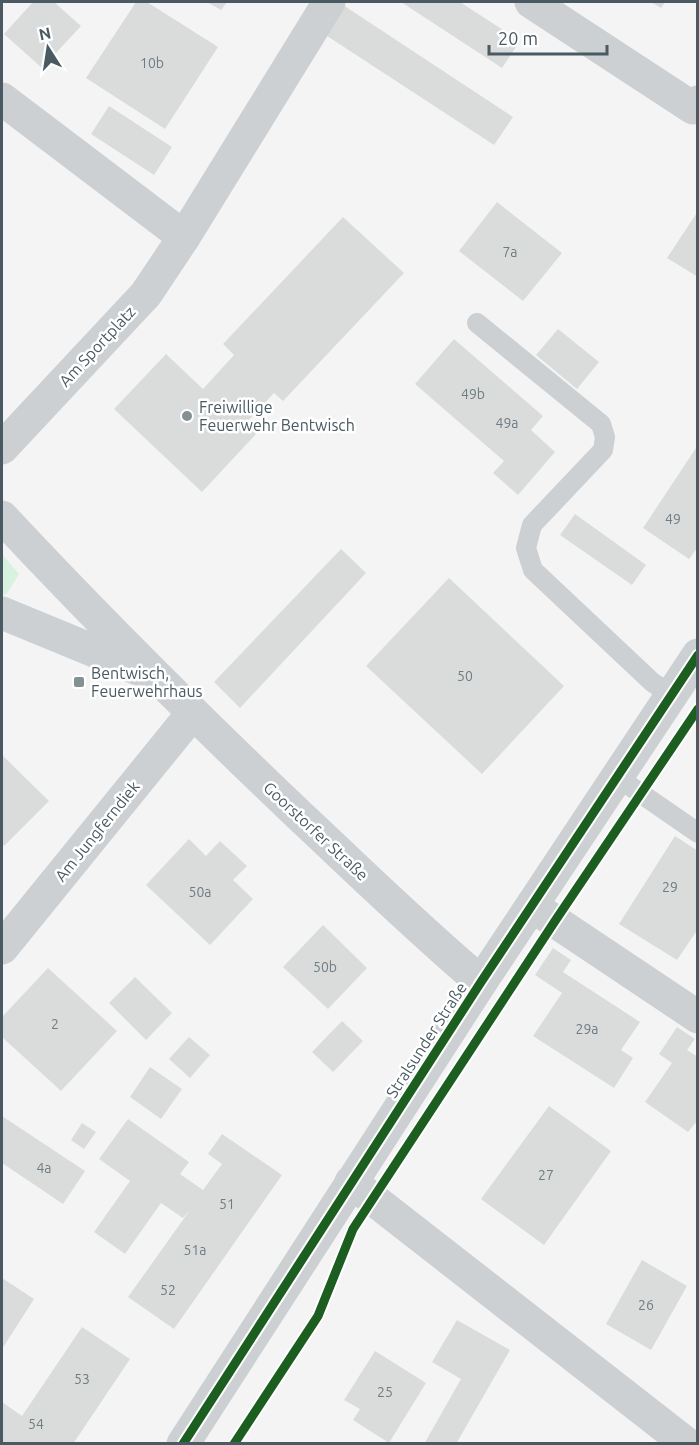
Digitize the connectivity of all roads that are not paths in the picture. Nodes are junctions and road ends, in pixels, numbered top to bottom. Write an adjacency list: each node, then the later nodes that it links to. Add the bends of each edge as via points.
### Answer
1 (329, 2): 5 (street, Am Sportplatz)
2 (537, 3): 4 (street, via 693,108)
3 (2, 99): 5 (street)
4 (698, 102)
5 (184, 237): 7 (street, Am Sportplatz, via 146,294)
6 (477, 322): 12 (lane, via 601,424 605,437 603,450 532,525 526,548 533,570 652,682)
7 (2, 448)
8 (2, 517): 11 (street, Goorstorfer Straße)
9 (2, 613): 11 (street, Goorstorfer Straße)
10 (698, 655): 12 (street, Stralsunder Straße)
11 (154, 676): 13 (street, Goorstorfer Straße)
12 (671, 695): 14 (street, Stralsunder Straße)
13 (192, 714): 17 (street, Am Jungferndiek); 18 (street, Goorstorfer Straße)
14 (617, 777): 15 (lane); 16 (street, Stralsunder Straße)
15 (698, 833)
16 (532, 906): 18 (street, Stralsunder Straße); 19 (street)
17 (2, 948)
18 (481, 982): 20 (street, Stralsunder Straße)
19 (698, 1017)
20 (351, 1182): 21 (street, Stralsunder Straße); 22 (street)
21 (183, 1443)
22 (687, 1443)

